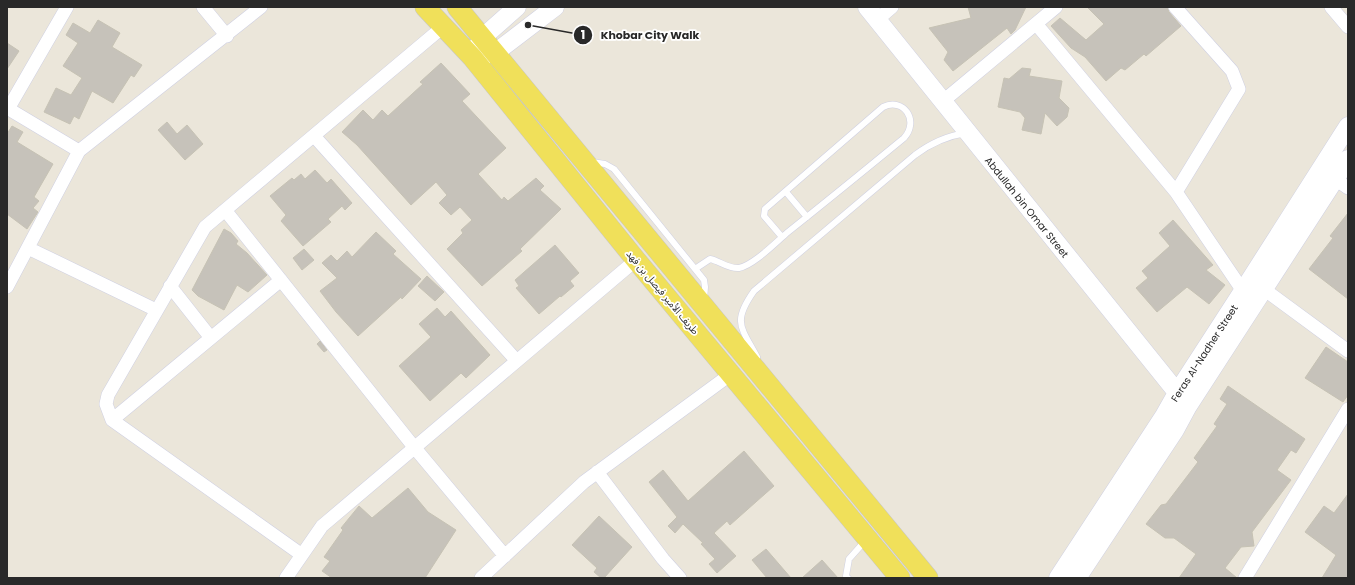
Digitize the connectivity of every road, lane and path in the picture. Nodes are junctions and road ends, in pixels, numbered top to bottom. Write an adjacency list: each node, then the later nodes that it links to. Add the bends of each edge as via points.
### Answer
1 (67, 7): 21 (street)
2 (203, 7): 16 (street)
3 (261, 7): 16 (street)
4 (426, 7): 14 (main road, طريف الأمير فيصل بن فهد)
5 (457, 7): 17 (main road)
6 (517, 7): 17 (street)
7 (555, 7): 18 (street)
8 (892, 7): 12 (street)
9 (1056, 7): 13 (street)
10 (1175, 7): 30 (street, via 1232,71 1239,89)
11 (1331, 7): 15 (street)
12 (872, 13): 20 (street, Abdullah bin Omar Street)
13 (1037, 24): 20 (street); 30 (street)
14 (444, 26): 19 (main road, طريف الأمير فيصل بن فهد); 24 (street)
15 (1348, 27)
16 (226, 36): 25 (street)
17 (482, 38): 18 (main road); 19 (street)
18 (495, 53): 19 (street); 27 (main road)
19 (472, 57): 35 (main road, طريف الأمير فيصل بن فهد)
20 (942, 102): 23 (street, Abdullah bin Omar Street)
21 (8, 108): 25 (street)
22 (1348, 126): 42 (street, Feras Al-Nadher Street)
23 (967, 133): 49 (street, Abdullah bin Omar Street); 50 (lane, via 940,139 915,155 754,291 742,311 740,324)
24 (314, 136): 31 (street); 47 (street)
25 (79, 151): 34 (street)
26 (1348, 159): 28 (street, Feras Al-Nadher Street)
27 (584, 161): 37 (lane, via 605,164 614,169); 43 (main road)
28 (1342, 184): 41 (street, Feras Al-Nadher Street)
29 (786, 192): 32 (lane); 32 (lane, via 884,107 890,104 901,106 910,117 911,128 904,138); 33 (lane, via 764,212 764,216)
30 (1176, 192): 42 (street)
31 (225, 210): 38 (street); 39 (street, via 205,227)
32 (807, 217): 33 (lane)
33 (782, 237): 37 (lane, via 749,264 739,268 730,268 718,260 710,259)
34 (28, 248): 36 (street); 44 (street)
35 (636, 260): 47 (street); 48 (main road, طريف الأمير فيصل بن فهد)
36 (12, 267): 40 (street)
37 (695, 269): 43 (lane, via 704,280)
38 (281, 280): 45 (street); 54 (street)
39 (170, 286): 44 (street); 45 (street)
40 (7, 287)
41 (1265, 290): 46 (street); 51 (street, Feras Al-Nadher Street)
42 (1244, 291): 49 (street, Feras Al-Nadher Street)
43 (703, 305): 50 (main road)
44 (156, 310): 53 (street, via 108,395 106,404)
45 (211, 338): 53 (street)
46 (1348, 351)
47 (516, 360): 54 (street)
48 (731, 374): 55 (street); 56 (main road, طريف الأمير فيصل بن فهد)
49 (1177, 392): 51 (street, Abdullah bin Omar Street); 65 (street, Feras Al-Nadher Street)
50 (776, 393): 64 (main road)
51 (1188, 406): 66 (street, Feras Al-Nadher Street)
52 (1348, 409): 67 (street)
53 (112, 420): 57 (street)
54 (414, 448): 57 (street, via 322,526); 58 (street)
55 (597, 472): 58 (street); 61 (street)
56 (868, 538): 62 (lane, via 849,559 846,576); 63 (main road, طريف الأمير فيصل بن فهد)
57 (302, 555): 59 (street)
58 (505, 556): 60 (street)
59 (286, 578)
60 (481, 578)
61 (680, 578)
62 (848, 578)
63 (900, 578)
64 (928, 578)
65 (1058, 578)
66 (1078, 578)
67 (1245, 578)

